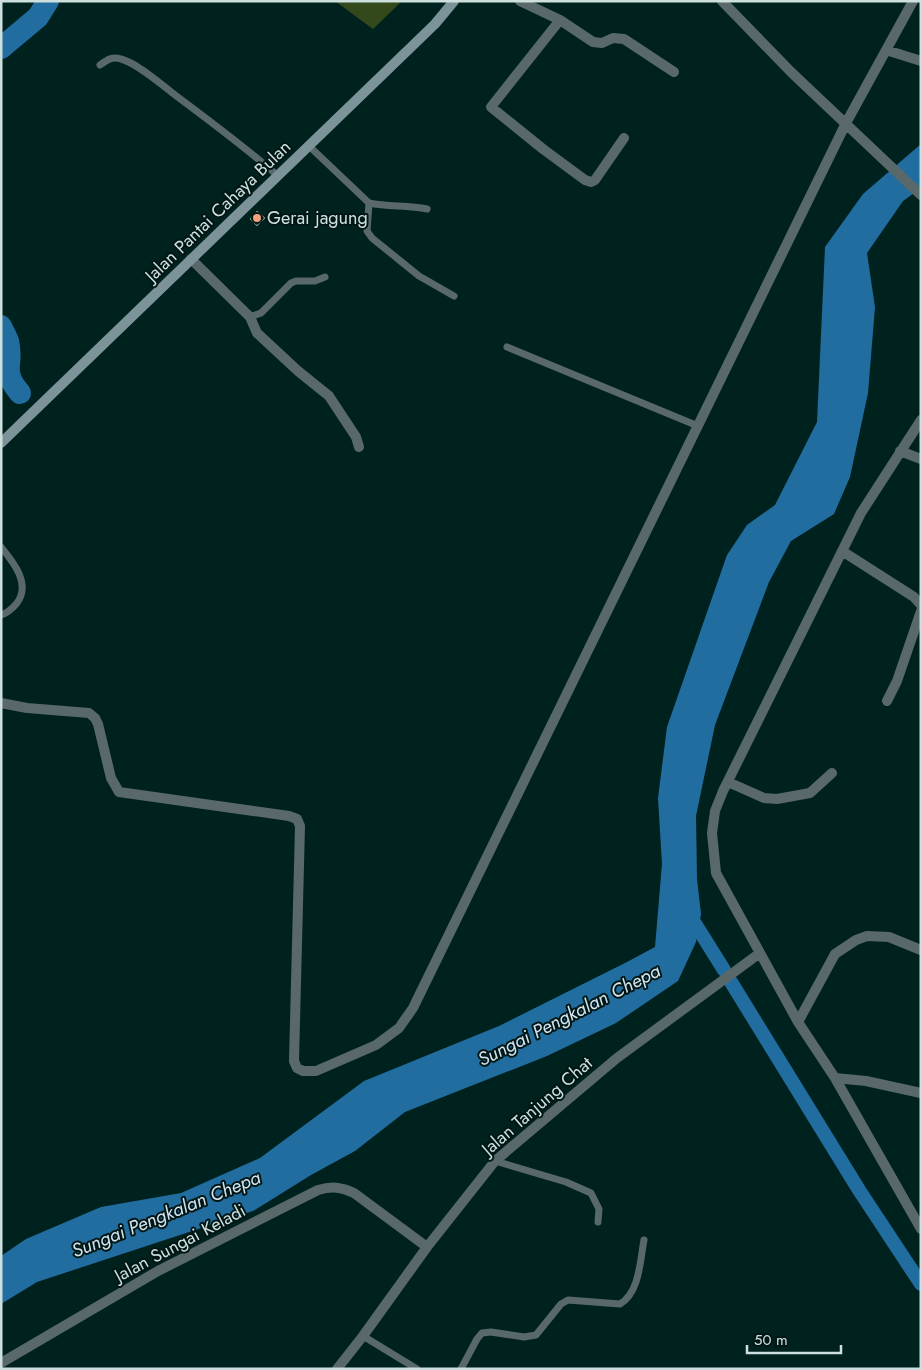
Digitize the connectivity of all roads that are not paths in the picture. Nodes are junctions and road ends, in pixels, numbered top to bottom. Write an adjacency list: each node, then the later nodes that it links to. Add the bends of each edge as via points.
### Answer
1 (454, 1): 12 (main road, Jalan Pantai Cahaya Bulan, via 435,24)
2 (520, 1): 5 (street)
3 (722, 1): 10 (street)
4 (913, 1): 6 (street)
5 (560, 20): 9 (street, via 593,42 624,39); 11 (street, via 491,106 543,149 591,182)
6 (886, 50): 7 (street); 10 (street)
7 (921, 61)
8 (100, 64): 13 (lane, via 110,58 126,60 154,78)
9 (674, 72)
10 (846, 123): 14 (street); 23 (street)
11 (624, 138)
12 (309, 146): 13 (main road, Jalan Pantai Cahaya Bulan); 15 (lane)
13 (278, 176): 17 (main road, Jalan Pantai Cahaya Bulan)
14 (921, 195)
15 (369, 203): 16 (lane, via 410,205); 19 (lane, via 367,231 372,238 419,276)
16 (428, 210)
17 (192, 259): 20 (street); 24 (main road, Jalan Pantai Cahaya Bulan)
18 (326, 277): 20 (lane, via 291,283 261,313)
19 (454, 296)
20 (250, 317): 25 (street, via 258,333 329,396 356,437)
21 (507, 348): 23 (lane)
22 (921, 420): 26 (street)
23 (698, 426): 34 (street, via 413,1008 399,1028 376,1044 316,1070 303,1071 294,1061 300,826 296,819 119,792 111,778 98,724 89,713)
24 (1, 443)
25 (359, 448)
26 (900, 451): 27 (street); 29 (street, via 864,508)
27 (921, 459)
28 (1, 547): 32 (lane, via 22,578 23,586 18,602)
29 (842, 551): 30 (street, via 914,596); 36 (street)
30 (921, 605)
31 (921, 611): 33 (street)
32 (1, 615)
33 (887, 701)
34 (1, 703)
35 (832, 773): 36 (street, via 810,793 777,799 764,798)
36 (728, 782): 38 (street, via 715,811 712,833 716,873)
37 (921, 950): 39 (street, via 889,937 867,936 856,940 835,954)
38 (760, 953): 39 (street); 42 (street, Jalan Tanjung Chat, via 617,1058)
39 (798, 1022): 40 (street)
40 (835, 1078): 41 (street); 44 (street)
41 (921, 1093)
42 (495, 1160): 43 (lane, via 591,1193 599,1208); 46 (street, Jalan Tanjung Chat)
43 (598, 1222)
44 (921, 1229)
45 (644, 1240): 51 (lane, via 634,1289 626,1300 620,1304 568,1300 536,1334 524,1338 491,1332 482,1334 476,1339)
46 (427, 1247): 47 (street, Jalan Tanjung Chat); 48 (street, Jalan Sungai Keladi, via 354,1193 343,1188 318,1190 164,1268)
47 (363, 1336): 49 (street, Jalan Tanjung Chat); 50 (lane)
48 (1, 1363)
49 (336, 1369)
50 (417, 1369)
51 (461, 1369)

